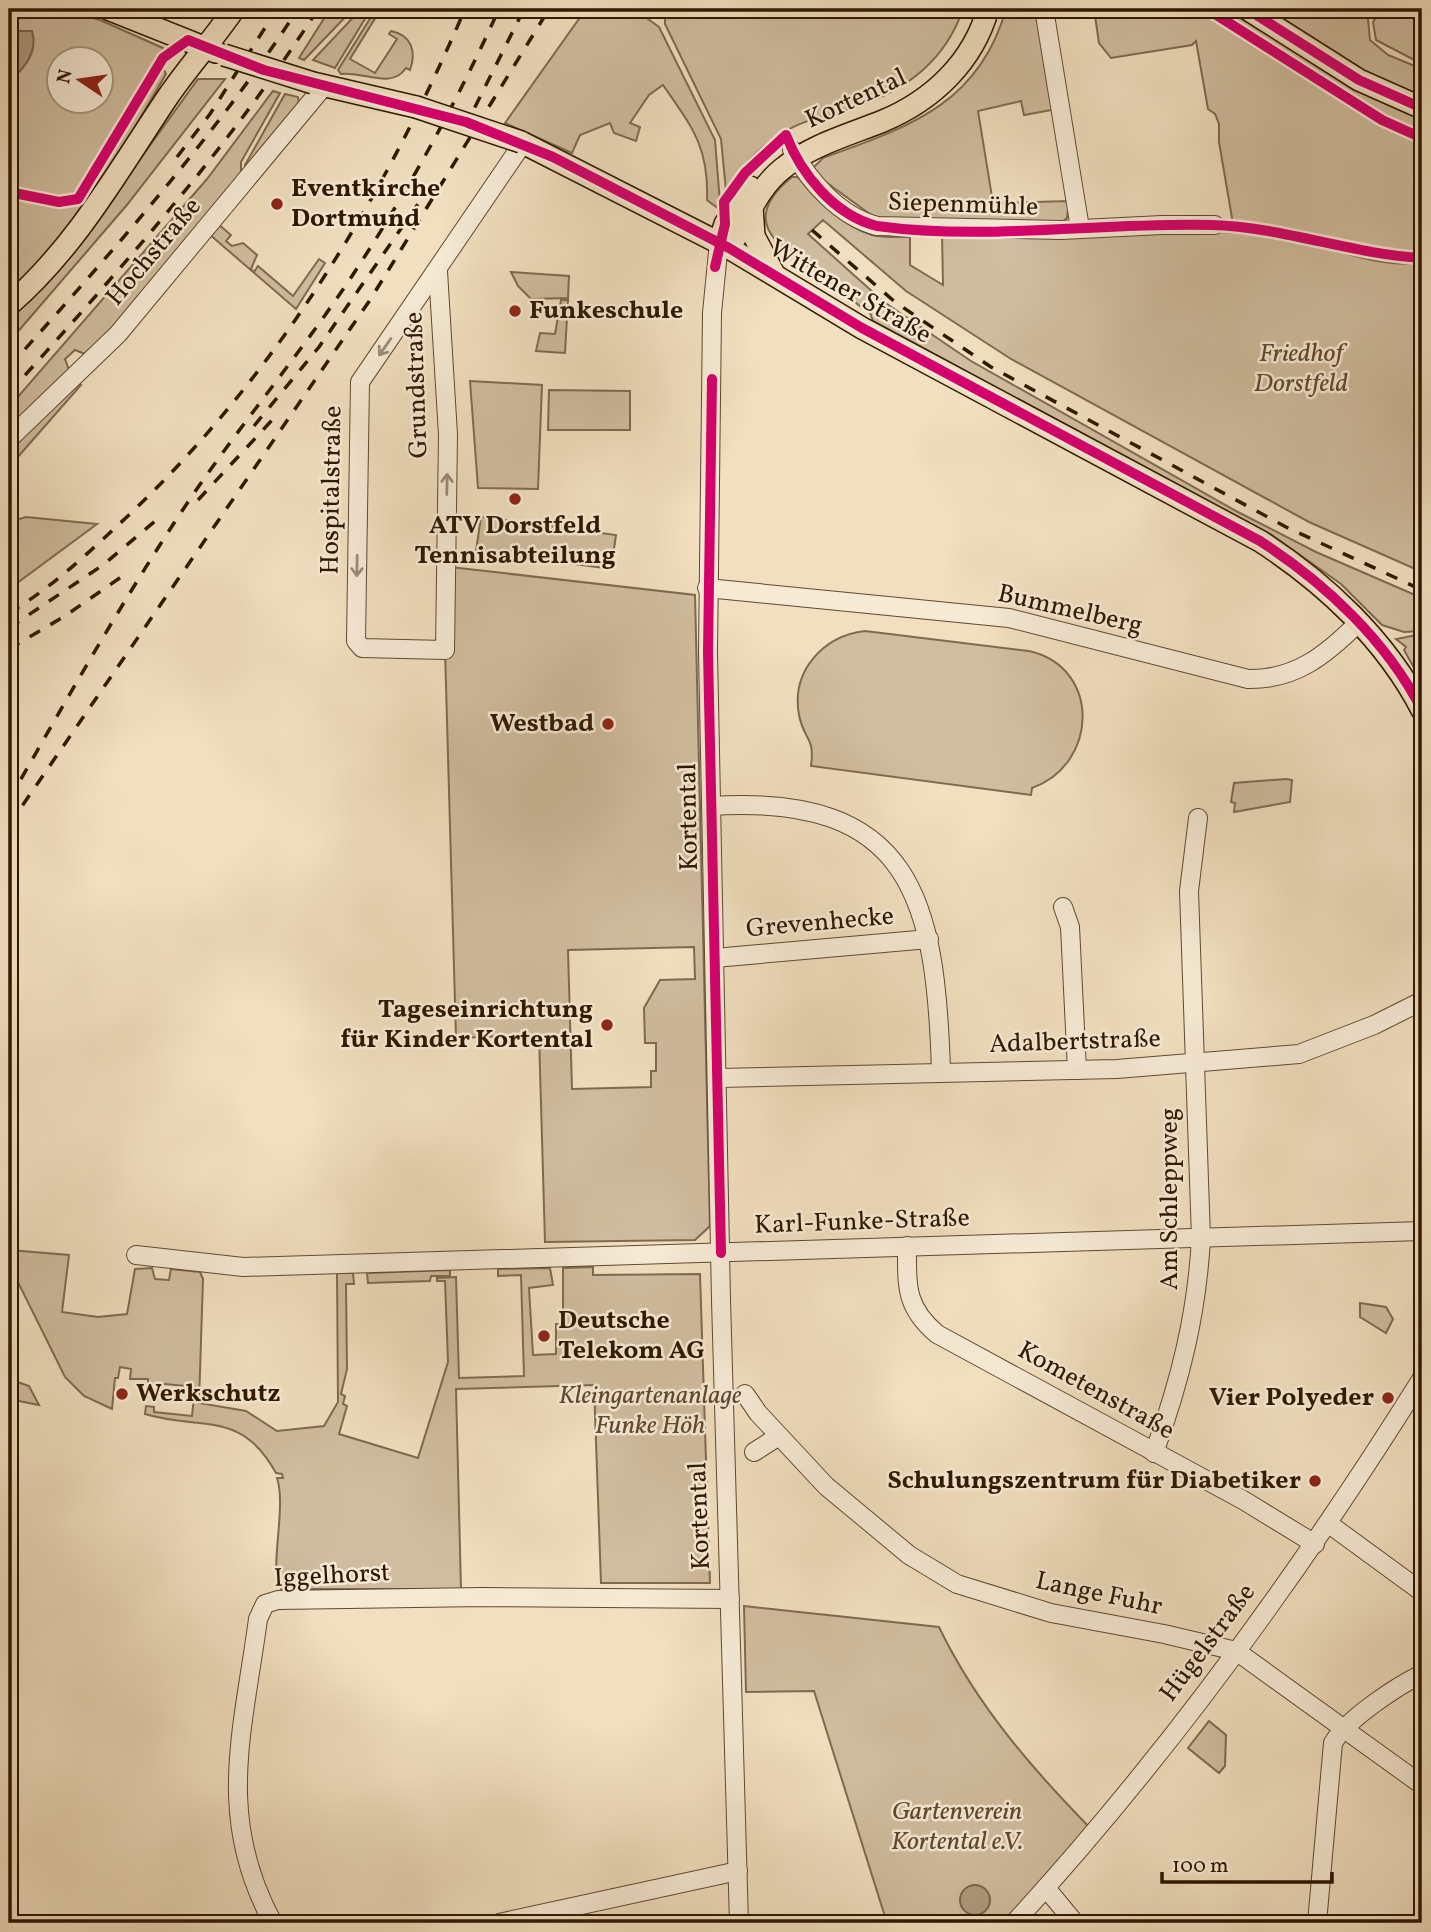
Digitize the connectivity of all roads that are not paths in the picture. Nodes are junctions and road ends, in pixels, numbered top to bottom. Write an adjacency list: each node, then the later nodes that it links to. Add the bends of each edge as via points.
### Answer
1 (234, 9): 7 (main road)
2 (979, 9): 11 (main road, Kortental, via 960,52 933,82 882,113)
3 (988, 9): 11 (main road, Kortental, via 969,53 931,93 904,111)
4 (1044, 9): 14 (street, Siepenmühle)
5 (1247, 9): 9 (main road, via 1359,80)
6 (121, 11): 7 (main road, Wittener Straße)
7 (215, 51): 8 (main road, Wittener Straße, bridge); 18 (main road, via 186,69 78,231)
8 (318, 85): 10 (main road, Wittener Straße, bridge, via 416,107); 19 (street, Hochstraße, via 118,334)
9 (1422, 108)
10 (522, 143): 15 (main road, Wittener Straße); 16 (street)
11 (794, 154): 12 (main road, Kortental); 14 (street, Siepenmühle, via 820,190 865,223); 15 (main road, Kortental, via 761,176 741,199 725,223)
12 (752, 205): 15 (main road, Kortental); 17 (main road, via 754,236)
13 (1215, 225): 14 (street)
14 (1080, 228)
15 (724, 245): 17 (main road, Wittener Straße); 20 (street, Kortental, via 715,267)
16 (438, 271): 22 (street, Grundstraße, one-way to 16, via 448,422); 22 (street, Hospitalstraße, one-way to 22, via 359,385 356,641 368,649)
17 (774, 275): 21 (main road, Wittener Straße, via 862,328 1260,541 1312,576)
18 (9, 305)
19 (9, 439)
20 (707, 588): 21 (street, Bummelberg, via 1009,618 1265,680 1311,665); 24 (street, Kortental)
21 (1358, 624): 23 (main road, Wittener Straße)
22 (445, 650)
23 (1422, 710)
24 (712, 806): 27 (street, via 793,806 863,832 900,871); 28 (street, Kortental)
25 (1198, 818): 30 (street, Am Schleppweg, via 1189,891)
26 (1063, 907): 31 (street, via 1070,927)
27 (929, 939): 28 (street, Grevenhecke); 32 (street, via 937,982)
28 (715, 958): 33 (street, Kortental)
29 (1422, 1001): 30 (street, Adalbertstraße, via 1299,1054)
30 (1195, 1064): 31 (street, Adalbertstraße); 35 (street, Am Schleppweg)
31 (1077, 1070): 32 (street, Adalbertstraße)
32 (942, 1072): 33 (street, Adalbertstraße)
33 (718, 1078): 37 (street, Kortental)
34 (1422, 1231): 35 (street, Karl-Funke-Straße)
35 (1200, 1238): 36 (street, Karl-Funke-Straße); 43 (street, Am Schleppweg, via 1196,1306 1187,1353)
36 (907, 1246): 37 (street, Karl-Funke-Straße); 43 (street, Kometenstraße, via 909,1297 928,1327)
37 (721, 1253): 38 (street, Karl-Funke-Straße, via 243,1267); 47 (street, Kortental)
38 (136, 1255)
39 (1422, 1378): 44 (street, Hügelstraße)
40 (745, 1394): 41 (street, Lange Fuhr)
41 (779, 1436): 42 (street); 48 (street, Lange Fuhr, via 865,1520 909,1555 957,1584 1051,1613)
42 (754, 1452)
43 (1154, 1453): 45 (street, Kometenstraße)
44 (1329, 1524): 45 (street, Hügelstraße); 46 (street)
45 (1315, 1544): 48 (street, Hügelstraße)
46 (1422, 1592)
47 (730, 1598): 52 (street, Kortental); 54 (street, Iggelhorst, via 483,1597 278,1601 265,1605 258,1619 236,1798 245,1862)
48 (1236, 1651): 50 (street, Lange Fuhr); 53 (street, Hügelstraße)
49 (1422, 1674): 50 (street, via 1395,1687)
50 (1344, 1730): 51 (street, Lange Fuhr); 59 (street, via 1333,1743)
51 (1422, 1785)
52 (738, 1871): 55 (street); 56 (street, Kortental)
53 (1046, 1888): 57 (street, Hügelstraße); 58 (street)
54 (273, 1923)
55 (499, 1923)
56 (739, 1923)
57 (1014, 1923)
58 (1075, 1923)
59 (1317, 1923)

